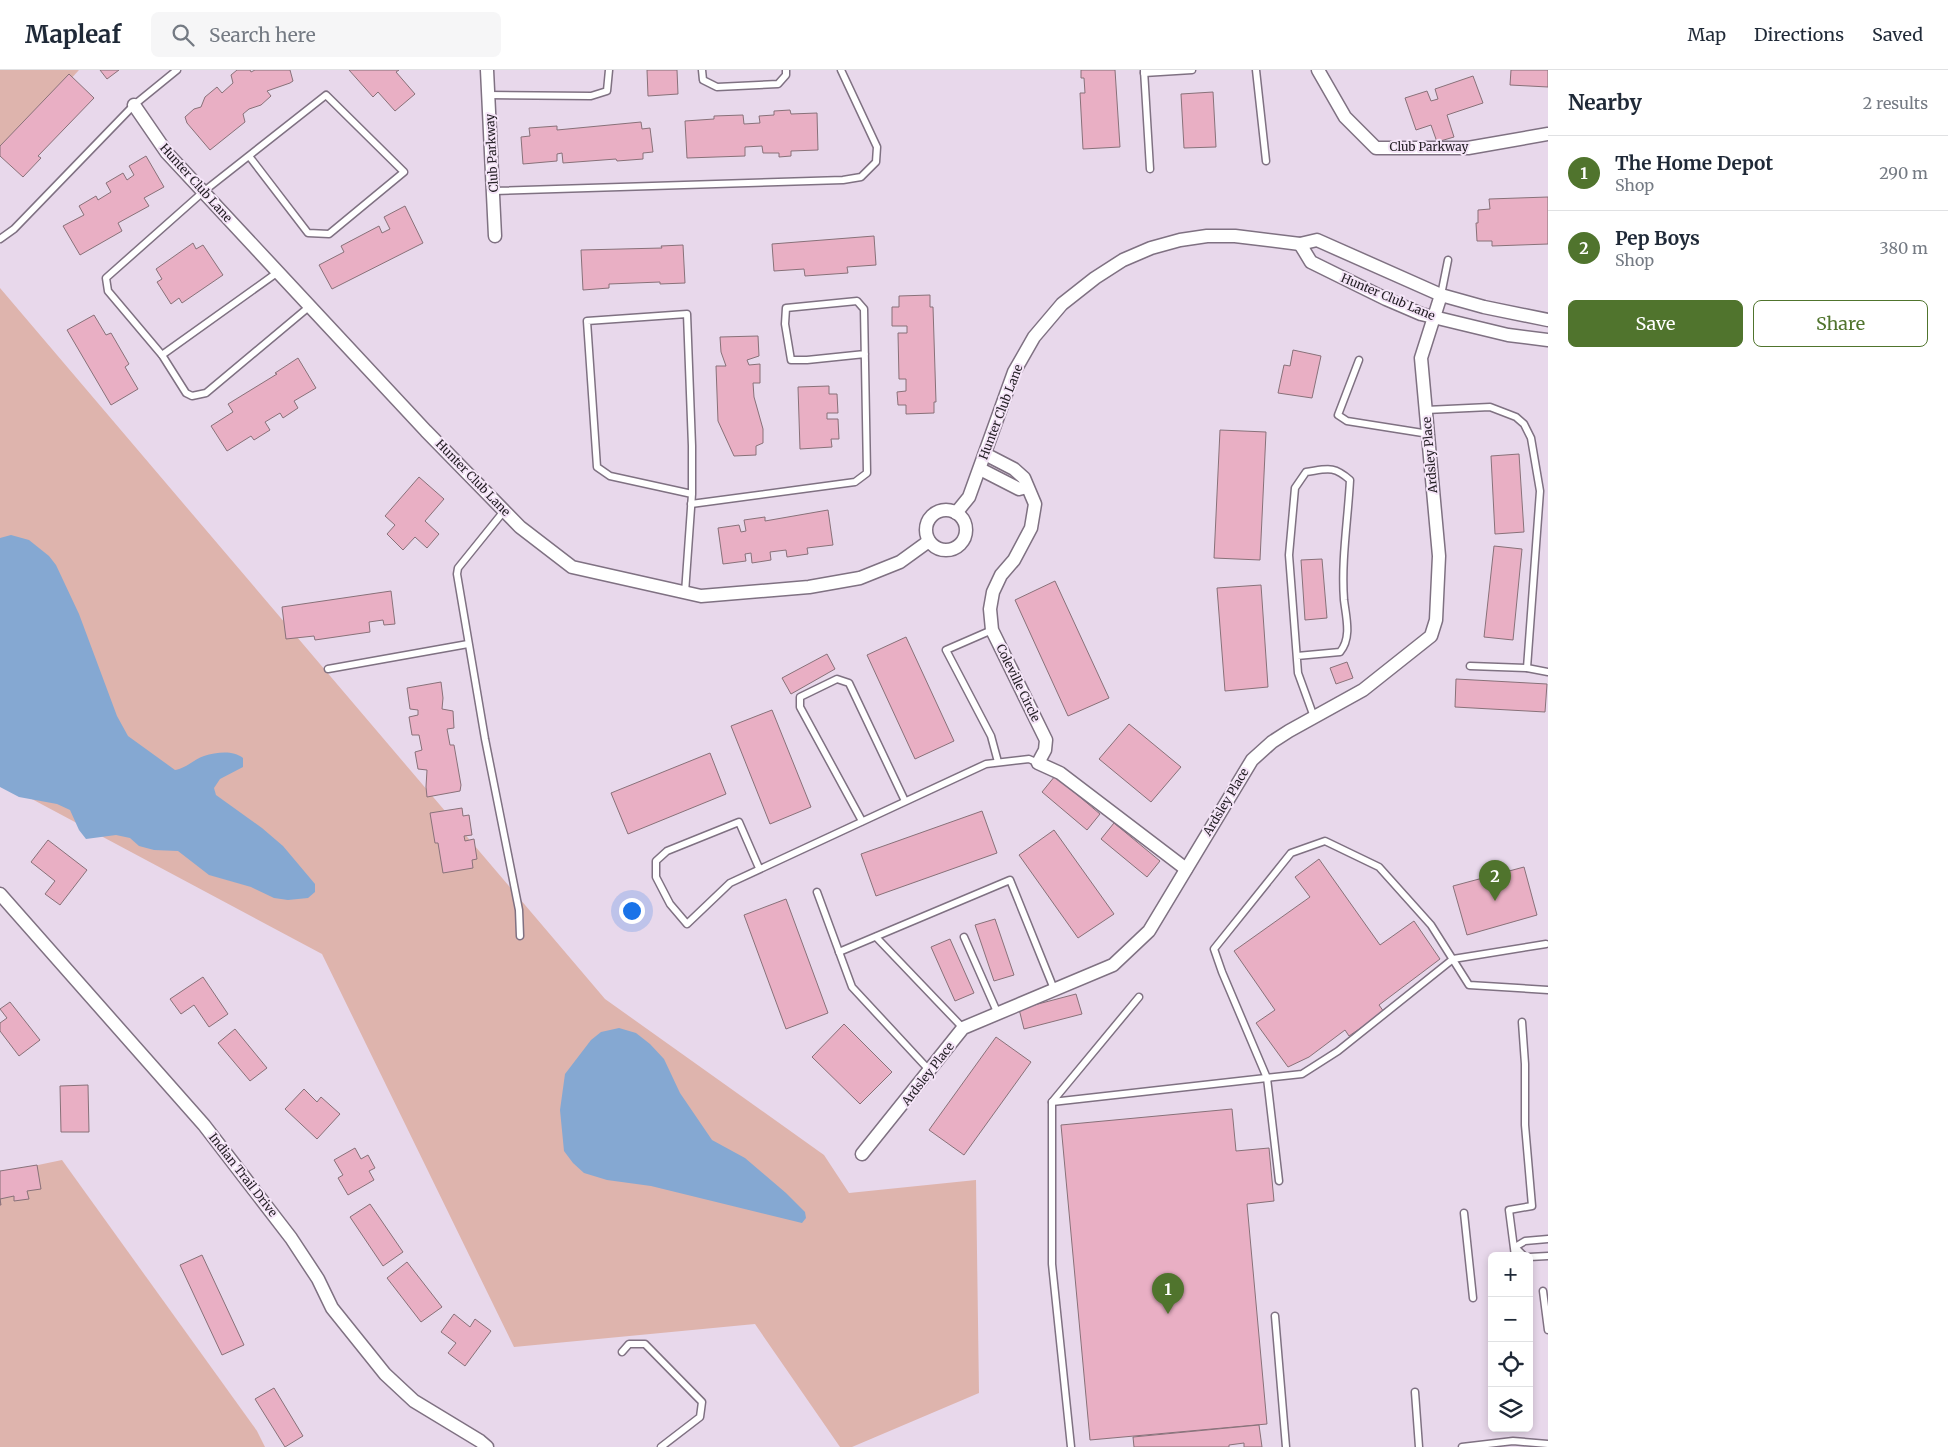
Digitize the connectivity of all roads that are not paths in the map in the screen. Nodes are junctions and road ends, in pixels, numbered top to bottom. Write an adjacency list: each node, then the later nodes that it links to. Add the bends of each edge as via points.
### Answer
1 (177, 70): 12 (lane)
2 (487, 70): 11 (street, Club Parkway)
3 (609, 70): 11 (lane, via 606,91 591,96)
4 (702, 70): 5 (lane, via 704,80 717,87 778,84)
5 (786, 70)
6 (841, 70): 17 (lane, via 877,147 876,162 861,177)
7 (1192, 70): 10 (lane)
8 (1256, 70): 15 (lane)
9 (1318, 70): 13 (street, Club Parkway, via 1345,117 1376,148 1468,148)
10 (1144, 72): 16 (lane)
11 (488, 95): 17 (street, Club Parkway)
12 (134, 105): 18 (street, Hunter Club Lane, via 167,153); 20 (lane, via 14,229)
13 (1548, 134)
14 (249, 156): 14 (lane, via 308,233 329,234 404,172 326,95); 18 (lane)
15 (1266, 161)
16 (1150, 169)
17 (494, 191): 19 (street, Club Parkway)
18 (203, 192): 23 (street, Hunter Club Lane); 30 (lane, via 106,278 108,291)
19 (495, 236)
20 (0, 239)
21 (1300, 244): 24 (street, Hunter Club Lane, via 1318,240); 26 (street, Hunter Club Lane, via 1311,262 1386,299); 34 (street, Hunter Club Lane, via 1235,236 1180,240 1123,260 1095,278 1062,304 1034,337 1014,372)
22 (1448, 260): 24 (lane)
23 (278, 272): 25 (street, Hunter Club Lane); 30 (lane)
24 (1441, 295): 26 (street, Ardsley Place); 27 (street, Hunter Club Lane)
25 (310, 306): 30 (lane, via 206,393 192,396 186,392); 39 (street, Hunter Club Lane)
26 (1434, 318): 28 (street, Hunter Club Lane, via 1508,335); 32 (street, Ardsley Place, via 1421,358)
27 (1548, 320)
28 (1548, 340)
29 (865, 354): 29 (lane, via 864,309 857,301 786,308 791,360); 38 (lane, via 867,473 855,482)
30 (162, 355)
31 (1359, 360): 33 (lane, via 1338,415 1347,421)
32 (1426, 410): 33 (street, Ardsley Place); 47 (lane, via 1490,407 1516,417 1531,438 1540,491)
33 (1429, 434): 50 (street, Ardsley Place, via 1439,556 1436,620 1431,636 1363,690)
34 (985, 454): 35 (street, Hunter Club Lane); 36 (street, Coleville Circle, via 1014,469 1024,478)
35 (980, 469): 36 (street, via 1019,489); 40 (street, Hunter Club Lane, via 969,496)
36 (1027, 487): 43 (street, Coleville Circle, via 1035,504 1031,528 992,592)
37 (692, 494): 37 (lane, via 687,314 587,321 597,467 610,476); 38 (lane)
38 (691, 504): 42 (lane)
39 (504, 511): 42 (street, Hunter Club Lane, via 534,539 572,567); 44 (lane, via 458,568 458,589)
40 (956, 513): 41 (street, via 946,508 931,514 924,529); 41 (street, via 961,515 967,530 961,545 946,551)
41 (929, 541): 42 (street, Hunter Club Lane, via 900,562 860,578 810,587 701,596)
42 (685, 593)
43 (992, 630): 51 (lane, via 946,650 991,736); 52 (street, Coleville Circle, via 1046,740)
44 (468, 644): 48 (lane); 59 (lane, via 519,910)
45 (1297, 656): 45 (lane, via 1289,555 1295,488 1306,472 1338,470 1350,480 1343,584 1348,637 1340,652); 50 (lane, via 1298,673)
46 (1470, 666): 47 (lane)
47 (1527, 668): 49 (lane)
48 (328, 669)
49 (1548, 672)
50 (1315, 718): 56 (street, Ardsley Place, via 1272,742 1252,760)
51 (998, 762): 52 (lane, via 1029,760); 53 (lane, via 986,764)
52 (1038, 763): 56 (street, via 1060,773)
53 (905, 802): 54 (lane); 54 (lane, via 850,683 837,679 800,697 800,707)
54 (862, 821): 55 (lane)
55 (759, 868): 55 (lane, via 730,883 687,924 670,904 656,877 656,861 667,852 739,822)
56 (1186, 869): 65 (street, Ardsley Place, via 1149,931 1113,966)
57 (817, 892): 63 (lane)
58 (0, 894): 90 (street, Indian Trail Drive, via 204,1125 291,1238 318,1279 332,1308 385,1374 414,1402)
59 (520, 936)
60 (876, 937): 63 (lane); 65 (lane, via 1010,880); 70 (lane)
61 (964, 937): 68 (lane)
62 (1546, 944): 64 (lane)
63 (839, 952): 71 (lane, via 852,987)
64 (1453, 959): 66 (lane, via 1469,985); 72 (lane, via 1338,1051 1302,1074); 72 (lane, via 1432,925 1379,867 1325,841 1290,853 1214,949)
65 (1054, 989): 68 (street, Ardsley Place)
66 (1548, 990)
67 (1139, 997): 73 (lane)
68 (998, 1014): 70 (street, Ardsley Place)
69 (1522, 1022): 78 (lane, via 1526,1064 1525,1125 1532,1206 1509,1210)
70 (963, 1028): 71 (street, Ardsley Place)
71 (930, 1071): 74 (street, Ardsley Place)
72 (1267, 1078): 73 (lane); 75 (lane)
73 (1052, 1102): 92 (lane, via 1052,1264)
74 (862, 1154)
75 (1279, 1181)
76 (1464, 1213): 84 (lane)
77 (1548, 1239): 78 (lane, via 1525,1241)
78 (1515, 1247): 79 (lane); 80 (lane)
79 (1515, 1252)
80 (1520, 1252)
81 (1548, 1256): 82 (lane)
82 (1533, 1257)
83 (1543, 1291): 86 (lane)
84 (1473, 1298)
85 (1275, 1316): 93 (lane)
86 (1548, 1330)
87 (622, 1352): 91 (lane, via 629,1344 645,1344 702,1402 700,1417)
88 (1415, 1392): 94 (lane)
89 (1548, 1444): 95 (lane, via 1513,1441)
90 (487, 1447)
91 (661, 1447)
92 (1071, 1447)
93 (1286, 1447)
94 (1419, 1447)
95 (1462, 1447)

